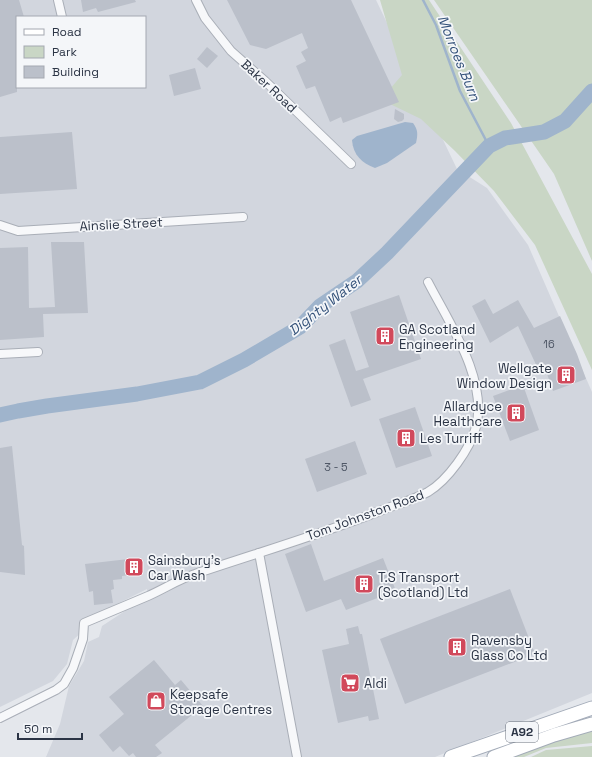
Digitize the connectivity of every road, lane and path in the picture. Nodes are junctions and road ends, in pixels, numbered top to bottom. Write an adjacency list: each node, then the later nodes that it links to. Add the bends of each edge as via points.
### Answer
1 (58, 0): 3 (street)
2 (196, 0): 4 (street, Baker Road, via 205,18 231,51)
3 (62, 16)
4 (352, 164)
5 (243, 217): 6 (street, Ainslie Street, via 18,231)
6 (0, 225)
7 (428, 282): 10 (street, Tom Johnston Road, via 467,358 475,380 478,403 476,427 464,453 454,469 428,492 358,520)
8 (38, 352): 9 (street)
9 (0, 354)
10 (259, 553): 12 (street, Tom Johnston Road, via 193,574 84,623 83,639 73,668 64,684); 14 (street)
11 (592, 708): 15 (main road, A92)
12 (0, 718)
13 (592, 724): 16 (main road, A92)
14 (297, 757)
15 (451, 757)
16 (494, 757)

